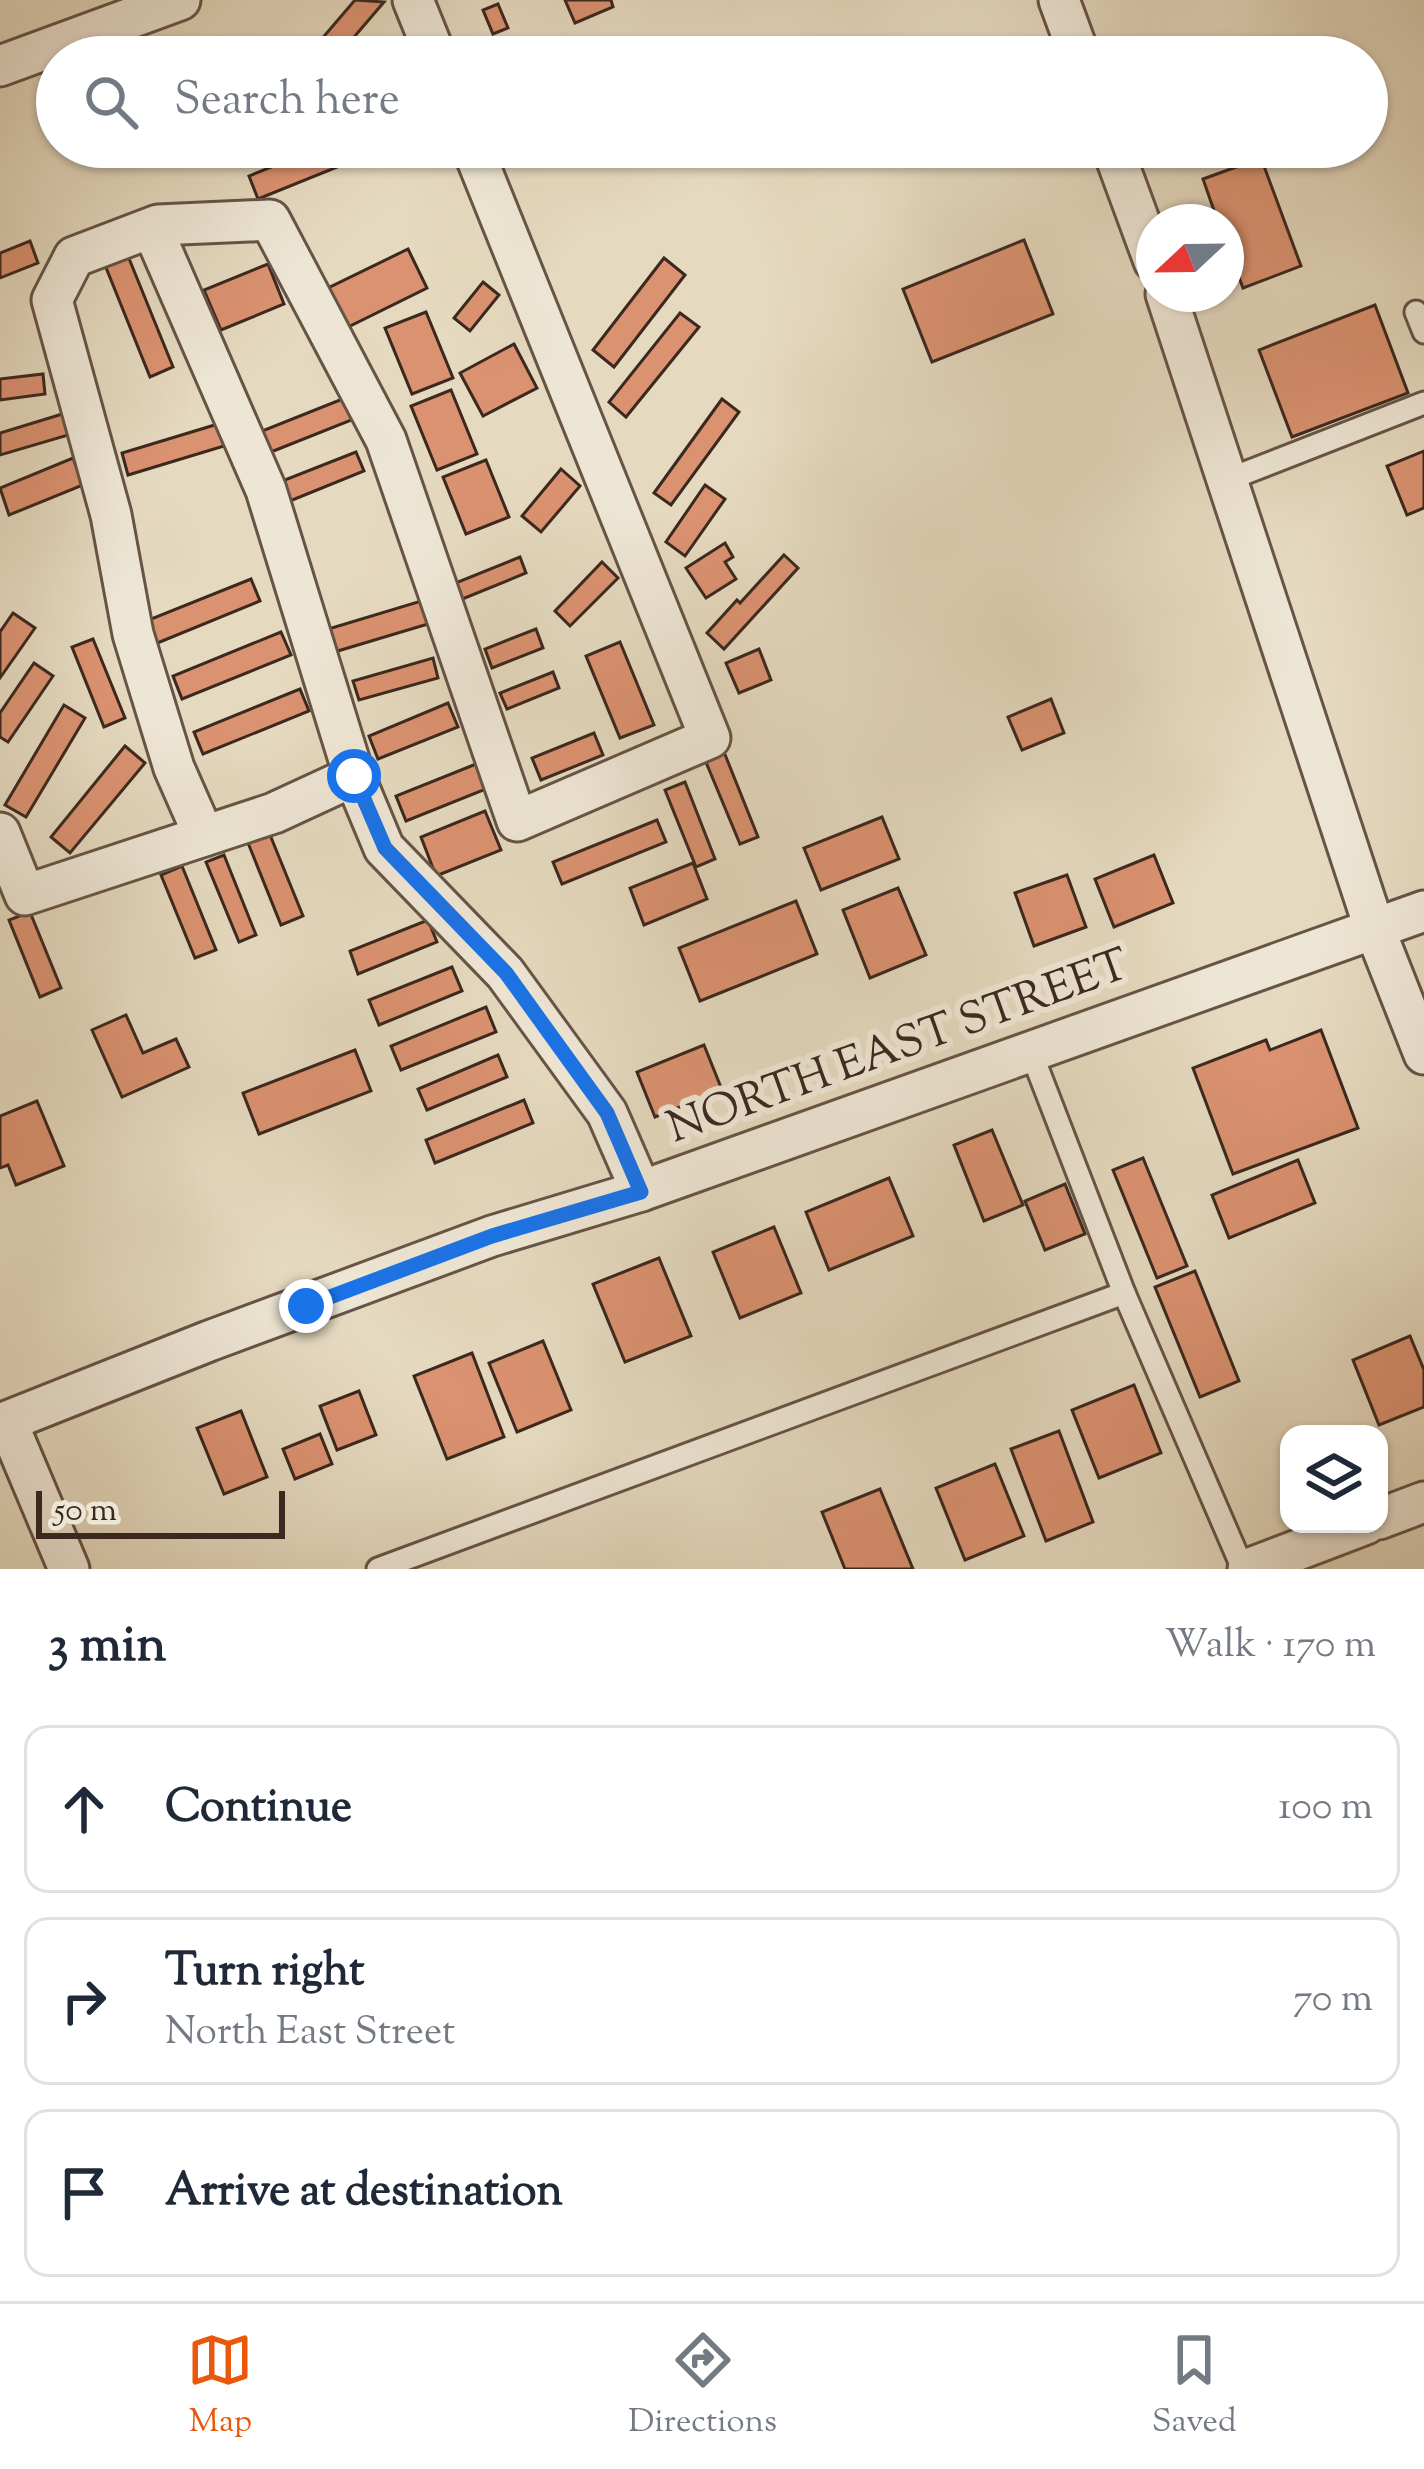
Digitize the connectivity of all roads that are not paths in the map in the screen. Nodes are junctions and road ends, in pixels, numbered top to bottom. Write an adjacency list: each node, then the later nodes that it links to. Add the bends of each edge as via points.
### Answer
1 (180, 0): 4 (street)
2 (413, 0): 5 (street)
3 (1059, 0): 6 (street)
4 (82, 36)
5 (428, 36)
6 (1072, 36)
7 (36, 53): 8 (street)
8 (0, 66)
9 (480, 168): 12 (street, via 710,737 517,821 386,440 270,220)
10 (1120, 168): 11 (street)
11 (1136, 212)
12 (152, 228): 16 (street, via 266,490); 18 (street, via 74,257 52,300 111,515 133,634)
13 (1172, 312): 15 (street)
14 (1424, 403): 15 (lane)
15 (1227, 480): 20 (street)
16 (354, 776): 18 (street); 23 (street, via 385,848 506,973 607,1113)
17 (0, 833): 18 (street, via 25,895)
18 (204, 836)
19 (1424, 911): 20 (street, NORTH EAST STREET)
20 (1375, 930): 21 (street, NORTH EAST STREET); 22 (street)
21 (1031, 1052): 23 (street, NORTH EAST STREET); 24 (lane)
22 (1424, 1054)
23 (641, 1192): 25 (street, NORTH EAST STREET, via 492,1236)
24 (1124, 1293): 30 (lane); 31 (lane)
25 (4, 1423): 29 (street)
26 (1424, 1502): 27 (street)
27 (1388, 1516)
28 (1342, 1533): 31 (street)
29 (69, 1569)
30 (378, 1569)
31 (1245, 1569)

